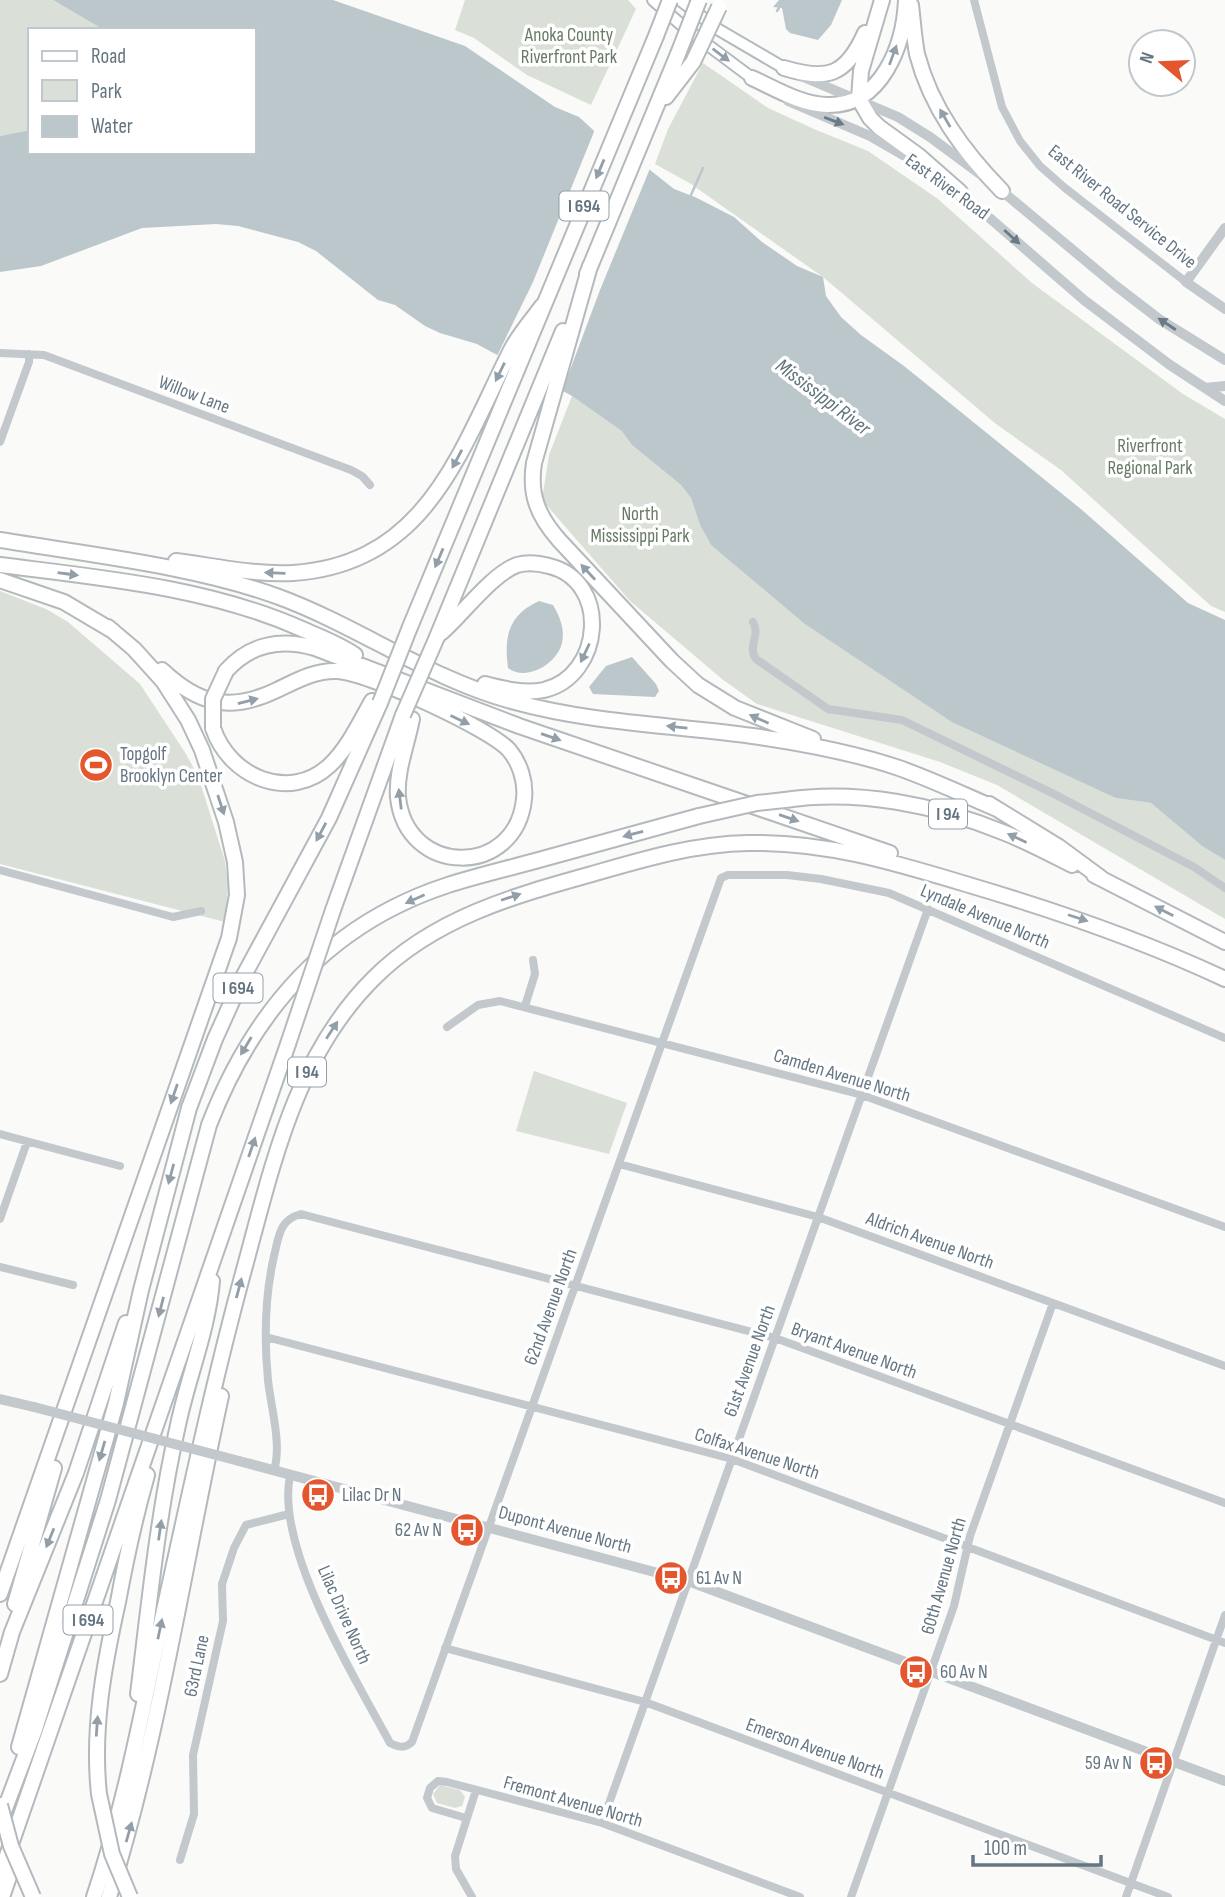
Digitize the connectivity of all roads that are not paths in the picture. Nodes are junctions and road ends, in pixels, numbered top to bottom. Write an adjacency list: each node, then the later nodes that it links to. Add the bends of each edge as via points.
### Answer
1 (653, 0): 11 (main road, East River Road, one-way to 11)
2 (661, 0): 13 (highway)
3 (670, 0): 13 (highway, I 694, bridge)
4 (680, 0): 10 (main road, via 719,30)
5 (699, 0): 14 (highway, I 694, bridge)
6 (881, 0): 10 (highway, via 844,67 822,75); 12 (highway, via 860,71)
7 (908, 0): 12 (highway, one-way to 7, via 889,67); 15 (highway, one-way to 7, via 958,141 933,97 918,55)
8 (974, 0): 19 (street, East River Road Service Drive, via 1002,107 1025,147 1065,188)
9 (720, 4): 14 (highway, bridge, via 693,62)
10 (784, 68): 12 (street, East River Road)
11 (752, 78): 12 (highway, via 817,104); 16 (street, East River Road, one-way to 16, via 794,105 897,151)
12 (859, 99): 15 (street, East River Road, via 914,126); 16 (highway, via 879,127)
13 (626, 106): 20 (highway, I 694, one-way to 20)
14 (657, 109): 18 (highway, I 694)
15 (1002, 191): 24 (street, East River Road, one-way to 15, via 1143,307)
16 (960, 192): 26 (street, East River Road, one-way to 26, via 1084,300)
17 (1225, 228): 19 (street)
18 (590, 266): 36 (highway, I 694); 41 (highway, one-way to 18, via 916,770 799,735 727,705 690,679 540,516 531,479)
19 (1186, 282): 21 (street, East River Road Service Drive)
20 (542, 306): 31 (highway, one-way to 31, via 512,347 447,477 416,518 381,546 333,566 295,573); 39 (highway, I 694, one-way to 39, bridge)
21 (1225, 309)
22 (0, 353): 23 (street, Willow Lane)
23 (29, 354): 28 (street); 29 (street, Willow Lane, via 44,355 351,470)
24 (1225, 360)
25 (1225, 386): 26 (street)
26 (1205, 388): 27 (street, East River Road)
27 (1225, 401)
28 (0, 442)
29 (370, 485)
30 (0, 540): 31 (highway)
31 (17, 543): 37 (highway, via 238,584 290,601)
32 (0, 565): 38 (highway, one-way to 38, via 149,586 232,604 336,644)
33 (0, 580): 35 (highway, via 64,602)
34 (753, 622): 45 (street, via 756,659 828,709 897,718 1054,794)
35 (108, 627): 40 (highway, one-way to 40, via 181,687 214,702 247,702 316,673 348,672 491,735 514,757 525,794 515,828 491,851 449,857 425,847 409,830 399,804 398,782); 66 (highway, one-way to 66, via 156,673 193,730 228,829 237,883 229,938)
36 (437, 637): 37 (highway, one-way to 37, via 496,578 526,564 547,565 566,573 584,592 592,614 591,638 582,662 564,681 538,691 478,682); 40 (highway, I 694, bridge, via 413,690)
37 (370, 640): 41 (highway, one-way to 37, via 918,775 859,757 765,738 574,715 514,702 455,681)
38 (373, 669): 39 (highway, bridge, via 315,648 280,642 262,646 226,671 213,699 213,728 226,755 245,772 269,782 293,782 329,766); 46 (highway, one-way to 46, via 519,726)
39 (376, 701): 69 (highway, I 694, one-way to 69, via 329,818 215,1039 188,1108)
40 (407, 717): 64 (highway, I 694, one-way to 40, bridge, via 333,910)
41 (997, 808): 44 (highway)
42 (0, 870): 48 (street, via 173,916)
43 (721, 877): 47 (street, Lyndale Avenue North, via 821,879 888,893); 55 (street, 62nd Avenue North)
44 (1101, 878): 49 (highway, I 94, one-way to 44); 103 (highway, I 94, one-way to 103, bridge, via 1003,832 934,810 896,802 811,797 699,816 447,886 399,906 329,949 265,1016 231,1072 209,1125 108,1500)
45 (1225, 888)
46 (1013, 898): 51 (highway, I 94, one-way to 51, via 1104,927); 71 (highway, I 94, one-way to 46, via 283,1132 312,1061 335,1024 373,979 448,923 512,897 652,856 746,843 857,853)
47 (928, 909): 54 (street, Lyndale Avenue North); 56 (street, 61st Avenue North)
48 (201, 911)
49 (1225, 942)
50 (533, 960): 52 (street, via 535,974)
51 (1225, 979)
52 (525, 1006): 53 (street, Camden Avenue North, via 492,1001 478,1005); 55 (street, Camden Avenue North)
53 (447, 1027)
54 (1225, 1038)
55 (661, 1043): 56 (street, Camden Avenue North); 59 (street, 62nd Avenue North)
56 (862, 1095): 61 (street, 61st Avenue North); 63 (street, Camden Avenue North)
57 (0, 1135): 58 (street)
58 (27, 1142): 60 (street); 62 (street)
59 (619, 1164): 61 (street, Aldrich Avenue North); 68 (street, 62nd Avenue North)
60 (120, 1166)
61 (818, 1217): 70 (street, Aldrich Avenue North); 73 (street, 61st Avenue North)
62 (0, 1219)
63 (1225, 1227)
64 (215, 1259): 74 (highway, I 694); 104 (highway, one-way to 64, via 172,1455 209,1311)
65 (0, 1266): 67 (street)
66 (111, 1279): 87 (highway); 93 (highway, via 29,1552)
67 (74, 1285)
68 (575, 1285): 72 (street, Bryant Avenue North, via 301,1214 287,1219 278,1237 266,1306); 73 (street, Bryant Avenue North); 77 (street, 62nd Avenue North)
69 (141, 1290): 93 (highway, one-way to 93); 100 (highway, I 694, one-way to 100, via 116,1403)
70 (1053, 1303): 75 (street, Aldrich Avenue North); 78 (street, 60th Avenue North)
71 (227, 1331): 104 (highway, I 94, one-way to 71); 111 (highway, one-way to 71, via 131,1826 180,1602 230,1355)
72 (266, 1337): 77 (street, Colfax Avenue North); 80 (street, via 278,1451)
73 (775, 1338): 78 (street, Bryant Avenue North); 79 (street, 61st Avenue North)
74 (177, 1364): 91 (highway, I 694); 112 (highway, one-way to 74, bridge, via 112,1854 99,1794 96,1727 134,1527)
75 (1225, 1366)
76 (0, 1399): 80 (street, Dupont Avenue North, bridge)
77 (531, 1406): 79 (street, Colfax Avenue North); 84 (street, 62nd Avenue North)
78 (1009, 1424): 82 (street, Bryant Avenue North); 85 (street, 60th Avenue North)
79 (732, 1459): 85 (street, Colfax Avenue North); 86 (street, 61st Avenue North)
80 (274, 1471): 81 (street, Dupont Avenue North)
81 (290, 1476): 83 (street, Lilac Drive North); 84 (street, Dupont Avenue North)
82 (1225, 1503)
83 (289, 1514): 95 (street, Lilac Drive North, via 319,1607 355,1678 390,1743); 105 (street, 63rd Lane, via 246,1525 225,1573 223,1621 193,1755 194,1814)
84 (488, 1527): 86 (street, Dupont Avenue North); 90 (street, 62nd Avenue North)
85 (967, 1546): 89 (street, Colfax Avenue North); 92 (street, 60th Avenue North, via 961,1584)
86 (688, 1581): 92 (street, Dupont Avenue North); 94 (street, 61st Avenue North)
87 (0, 1594)
88 (1225, 1615): 89 (street)
89 (1221, 1642): 96 (street)
90 (445, 1648): 94 (street, Emerson Avenue North); 95 (street, 62nd Avenue North)
91 (78, 1652): 106 (highway, I 694); 108 (highway)
92 (931, 1671): 96 (street, Dupont Avenue North); 99 (street, 60th Avenue North)
93 (0, 1672)
94 (645, 1702): 99 (street, Emerson Avenue North); 102 (street, 61st Avenue North)
95 (408, 1746)
96 (1173, 1761): 97 (street, Dupont Avenue North); 107 (street)
97 (1225, 1780)
98 (476, 1790): 101 (street); 101 (street, Fremont Avenue North, via 438,1781 430,1788 427,1798 432,1808); 102 (street, Fremont Avenue North)
99 (887, 1792): 107 (street, Emerson Avenue North); 115 (street, 60th Avenue North)
100 (0, 1807): 109 (highway, bridge)
101 (466, 1818): 113 (street, via 454,1856)
102 (601, 1822): 114 (street, Fremont Avenue North)
103 (0, 1823)
104 (113, 1839): 110 (highway, I 94)
105 (180, 1860)
106 (0, 1877)
107 (1131, 1883): 116 (street); 117 (street, Emerson Avenue North)
108 (2, 1897)
109 (33, 1897)
110 (93, 1897)
111 (109, 1897)
112 (130, 1897)
113 (472, 1897)
114 (800, 1897)
115 (851, 1897)
116 (1126, 1897)
117 (1168, 1897)

